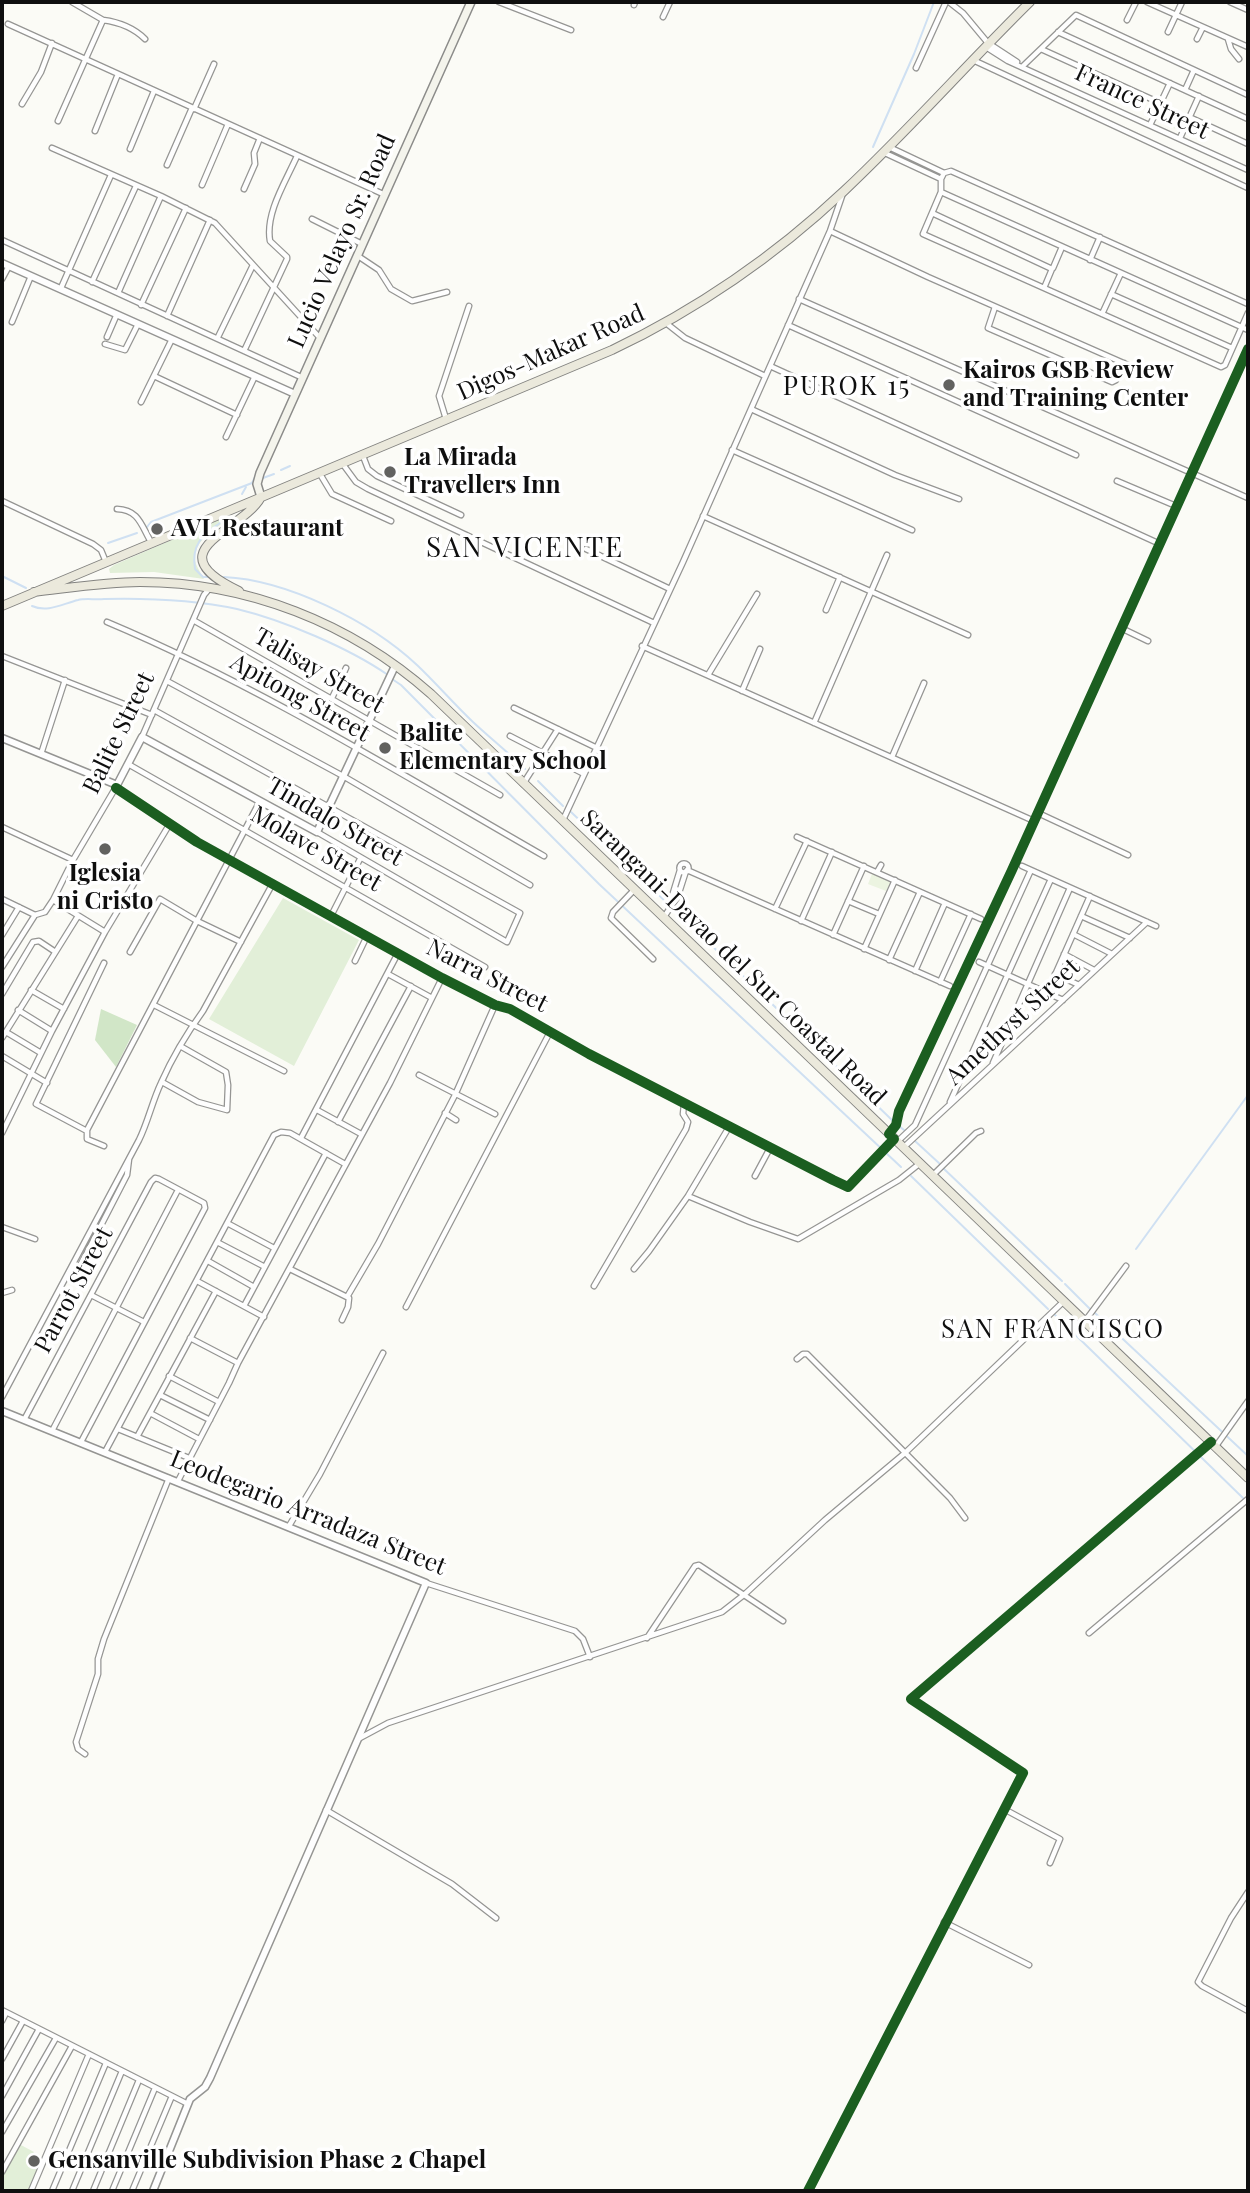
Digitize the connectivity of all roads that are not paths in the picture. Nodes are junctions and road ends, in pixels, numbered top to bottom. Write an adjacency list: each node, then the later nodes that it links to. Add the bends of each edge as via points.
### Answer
1 (72, 2): 14 (street)
2 (471, 2): 68 (main road, Lucio Velayo Sr. Road)
3 (499, 2): 18 (street)
4 (670, 2): 13 (street)
5 (948, 2): 25 (street, France Street, via 963,13); 33 (street)
6 (1030, 2): 25 (main road, Digos-Makar Road)
7 (1136, 2): 15 (street)
8 (1147, 2): 12 (street)
9 (1182, 2): 12 (street)
10 (1230, 2): 11 (street)
11 (1248, 10)
12 (1176, 15): 17 (street); 20 (street)
13 (663, 17)
14 (103, 20): 22 (street); 29 (street)
15 (1127, 20)
16 (8, 24): 24 (street)
17 (1203, 27): 21 (street); 23 (street)
18 (571, 30)
19 (1058, 32): 27 (street); 34 (street, via 1076,15); 36 (street)
20 (1168, 32)
21 (1228, 38): 26 (street); 28 (street)
22 (145, 39)
23 (1197, 39)
24 (52, 43): 29 (street); 42 (street)
25 (987, 45): 30 (main road, Digos-Makar Road); 32 (street, France Street)
26 (1248, 47)
27 (1041, 49): 32 (street); 41 (street)
28 (1239, 59)
29 (85, 60): 35 (street); 46 (street)
30 (972, 60): 55 (main road, Digos-Makar Road); 64 (street)
31 (214, 64): 43 (street)
32 (1022, 66): 48 (street, France Street)
33 (916, 68)
34 (1194, 70): 37 (street); 39 (street)
35 (118, 75): 38 (street); 49 (street)
36 (1170, 83): 37 (street); 41 (street)
37 (1185, 90): 40 (street)
38 (154, 91): 43 (street); 54 (street)
39 (1248, 95)
40 (1199, 96): 44 (street); 45 (street)
41 (1160, 103): 48 (street)
42 (22, 104)
43 (193, 108): 47 (street); 57 (street)
44 (1189, 117): 51 (street); 52 (street)
45 (1248, 119)
46 (58, 121)
47 (228, 124): 50 (street); 62 (street)
48 (1150, 125): 51 (street, France Street)
49 (95, 131)
50 (260, 138): 56 (street); 65 (street)
51 (1180, 138): 58 (street, France Street)
52 (1248, 144)
53 (52, 148): 60 (street)
54 (130, 149)
55 (886, 149): 59 (street); 61 (street); 66 (main road, Digos-Makar Road)
56 (297, 156): 68 (street); 91 (street, via 269,227 270,241 287,258)
57 (167, 165)
58 (1248, 170)
59 (944, 173): 61 (street); 76 (street, via 951,171)
60 (111, 175): 63 (street); 86 (street)
61 (941, 179): 67 (street)
62 (202, 185)
63 (136, 186): 69 (street); 90 (street)
64 (1248, 188)
65 (244, 189)
66 (844, 192): 74 (street); 109 (main road, Digos-Makar Road, via 781,245)
67 (941, 192): 71 (street); 80 (street)
68 (383, 194): 79 (main road, Lucio Velayo Sr. Road)
69 (161, 196): 70 (street); 95 (street)
70 (186, 208): 73 (street); 100 (street)
71 (932, 213): 75 (street); 85 (street)
72 (312, 219): 79 (street)
73 (210, 220): 84 (street); 107 (street)
74 (830, 231): 97 (street); 102 (street)
75 (923, 234): 78 (street); 93 (street)
76 (1100, 237): 82 (street); 99 (street)
77 (2, 240): 86 (street)
78 (919, 241)
79 (362, 244): 81 (main road, Lucio Velayo Sr. Road)
80 (1062, 247): 82 (street); 85 (street)
81 (357, 255): 94 (street, via 379,271 391,289 412,301); 117 (main road, Lucio Velayo Sr. Road)
82 (1090, 260): 87 (street)
83 (5, 264): 88 (street); 89 (street)
84 (253, 265): 91 (street); 115 (street)
85 (1052, 269): 93 (street)
86 (68, 272): 90 (street); 92 (street)
87 (1121, 273): 96 (street); 112 (street)
88 (31, 275): 92 (street); 108 (street)
89 (2, 279)
90 (92, 282): 95 (street)
91 (273, 287): 117 (street); 121 (street)
92 (61, 288): 105 (street)
93 (1044, 289): 98 (street)
94 (447, 292)
95 (118, 293): 100 (street)
96 (1111, 294): 106 (street); 119 (street)
97 (799, 299): 111 (street); 140 (street)
98 (1074, 302): 103 (street); 106 (street)
99 (1248, 304)
100 (141, 305): 107 (street)
101 (469, 306): 133 (street, via 439,396)
102 (995, 307): 122 (street); 122 (street, via 988,328 1037,350 1112,382)
103 (1071, 310)
104 (1248, 313): 112 (street)
105 (117, 314): 110 (street); 114 (street)
106 (1102, 314): 119 (street, via 1222,367)
107 (167, 316): 115 (street)
108 (12, 322)
109 (666, 323): 127 (street, via 685,338); 133 (main road, Digos-Makar Road)
110 (138, 324): 116 (street); 118 (street, via 125,350)
111 (788, 325): 123 (street); 137 (street)
112 (1242, 327): 113 (street); 119 (street)
113 (1248, 330)
114 (107, 337)
115 (218, 337): 121 (street)
116 (172, 339): 125 (street); 126 (street)
117 (320, 339): 128 (main road, Lucio Velayo Sr. Road)
118 (105, 344)
119 (1232, 348)
120 (1248, 349): 140 (street)
121 (244, 351): 128 (street)
122 (1124, 363): 124 (street)
123 (770, 366): 127 (street); 153 (street)
124 (1137, 369)
125 (154, 376): 130 (street); 132 (street)
126 (255, 376): 129 (street); 132 (street)
127 (765, 376): 131 (street)
128 (303, 377): 129 (main road, Lucio Velayo Sr. Road)
129 (295, 394): 142 (main road, Lucio Velayo Sr. Road, via 258,479)
130 (141, 402)
131 (751, 409): 135 (street); 144 (street)
132 (237, 415): 134 (street)
133 (446, 420): 136 (main road, Digos-Makar Road)
134 (226, 437)
135 (732, 450): 149 (street); 151 (street)
136 (362, 455): 138 (main road, Digos-Makar Road); 148 (street, via 377,476)
137 (1076, 455)
138 (342, 463): 139 (main road, Digos-Makar Road); 168 (street, via 356,482 368,489)
139 (320, 473): 142 (main road, Digos-Makar Road); 150 (street, via 332,494)
140 (1191, 474): 143 (street); 146 (street)
141 (1117, 481): 146 (street)
142 (261, 498): 152 (main road, Digos-Makar Road); 163 (main road, Sarangani-Davao del Sur Coastal Road, via 209,541 203,556 215,578)
143 (1248, 498)
144 (959, 499)
145 (2, 501): 156 (street, via 93,544)
146 (1176, 506): 153 (street)
147 (117, 509): 152 (street, via 134,512)
148 (461, 515)
149 (704, 516): 157 (street); 159 (street)
150 (391, 521)
151 (912, 530)
152 (151, 543): 156 (main road, Digos-Makar Road)
153 (1160, 544): 169 (street)
154 (586, 550): 159 (street)
155 (887, 555): 160 (street)
156 (106, 562): 161 (main road, Digos-Makar Road)
157 (840, 577): 160 (street); 165 (street)
158 (209, 589): 161 (main road, Sarangani-Davao del Sur Coastal Road, via 125,582); 163 (main road, Sarangani-Davao del Sur Coastal Road); 166 (street, Balite Street)
159 (670, 589): 168 (street)
160 (871, 591): 170 (street); 187 (street)
161 (34, 592): 164 (main road, Digos-Makar Road)
162 (757, 594): 178 (street)
163 (252, 597): 177 (main road, Sarangani-Davao del Sur Coastal Road, via 316,619 365,645)
164 (2, 606)
165 (826, 610)
166 (193, 620): 174 (street, Balite Street); 183 (street, Talisay Street)
167 (107, 622): 174 (street, Apitong Street)
168 (654, 622): 172 (street)
169 (1121, 628): 171 (street); 205 (street)
170 (968, 635)
171 (1148, 641)
172 (642, 646): 178 (street); 193 (street)
173 (760, 649): 182 (street)
174 (179, 652): 180 (street, Balite Street); 192 (street, Apitong Street)
175 (2, 656): 179 (street)
176 (346, 668): 183 (street)
177 (393, 670): 186 (street); 200 (main road, Sarangani-Davao del Sur Coastal Road, via 431,694)
178 (708, 676): 182 (street)
179 (65, 680): 185 (street); 195 (street)
180 (167, 681): 185 (street, Balite Street); 199 (street)
181 (924, 683): 196 (street)
182 (742, 691): 187 (street)
183 (332, 698): 186 (street, Talisay Street)
184 (514, 708): 188 (street)
185 (153, 712): 190 (street, Balite Street); 204 (street)
186 (370, 720): 192 (street); 202 (street, Talisay Street)
187 (814, 723): 196 (street)
188 (558, 730): 193 (street); 194 (street)
189 (510, 736): 194 (street)
190 (142, 737): 197 (street, Balite Street); 203 (street, Tindalo Street)
191 (2, 738): 195 (street)
192 (357, 748): 199 (street); 216 (street, Apitong Street)
193 (597, 748): 198 (street)
194 (545, 752): 198 (street); 200 (street)
195 (41, 754): 201 (street)
196 (891, 757): 207 (street)
197 (128, 764): 201 (street, Balite Street); 210 (street, Molave Street)
198 (584, 774): 206 (street)
199 (343, 776): 204 (street); 229 (street)
200 (523, 784): 206 (main road, Sarangani-Davao del Sur Coastal Road)
201 (116, 786): 208 (street, Narra Street); 218 (street, Balite Street)
202 (500, 795)
203 (261, 801): 210 (street); 211 (street, Tindalo Street)
204 (329, 807): 211 (street); 217 (street, Tindalo Street, via 520,913 507,942)
205 (1038, 813): 207 (street); 215 (street)
206 (562, 821): 232 (main road, Sarangani-Davao del Sur Coastal Road)
207 (1034, 821): 324 (street, via 899,1111)
208 (169, 825): 219 (street, Narra Street); 253 (street)
209 (2, 827): 218 (street)
210 (246, 830): 219 (street); 230 (street, Molave Street)
211 (317, 832): 217 (street, Tindalo Street)
212 (797, 837): 213 (street)
213 (807, 841): 214 (street); 240 (street)
214 (832, 852): 221 (street); 250 (street)
215 (1128, 855)
216 (544, 856)
217 (360, 859): 230 (street)
218 (73, 860): 236 (street, Balite Street)
219 (230, 860): 228 (street, Narra Street); 249 (street)
220 (881, 865): 225 (street)
221 (864, 866): 225 (street); 237 (street)
222 (1022, 866): 224 (street)
223 (687, 870): 240 (street); 241 (street); 241 (street, via 678,867)
224 (1031, 870): 226 (street); 271 (street)
225 (877, 872): 227 (street)
226 (1051, 879): 231 (street); 278 (street)
227 (895, 880): 233 (street); 242 (street)
228 (273, 883): 246 (street, Narra Street); 259 (street)
229 (530, 885)
230 (346, 886): 246 (street); 273 (street, Molave Street)
231 (1070, 888): 234 (street); 281 (street)
232 (634, 890): 241 (main road, Sarangani-Davao del Sur Coastal Road); 266 (street, via 611,920)
233 (920, 892): 238 (street); 267 (street)
234 (1090, 897): 247 (street); 251 (street)
235 (2, 899): 239 (street)
236 (53, 900): 244 (street, via 45,912); 245 (street)
237 (848, 901): 242 (street); 256 (street)
238 (945, 903): 243 (street); 275 (street)
239 (19, 907): 244 (street); 255 (street)
240 (775, 909): 250 (street)
241 (666, 913): 324 (main road, Sarangani-Davao del Sur Coastal Road)
242 (880, 914): 260 (street)
243 (971, 914): 248 (street); 280 (street)
244 (35, 915): 272 (street)
245 (78, 916): 253 (street); 261 (street)
246 (331, 916): 257 (street, Narra Street)
247 (1082, 916): 254 (street); 258 (street)
248 (981, 919)
249 (197, 921): 259 (street); 262 (street, via 160,899); 290 (street)
250 (801, 921): 256 (street)
251 (1147, 922): 252 (street); 258 (street, Amethyst Street)
252 (1156, 926)
253 (104, 932): 292 (street)
254 (1073, 934): 264 (street); 265 (street)
255 (2, 935)
256 (833, 935): 260 (street)
257 (367, 936): 263 (street, Narra Street); 268 (street)
258 (1130, 938): 265 (street, Amethyst Street)
259 (241, 943): 294 (street)
260 (864, 949): 267 (street)
261 (54, 951): 285 (street); 287 (street, via 33,942)
262 (130, 953)
263 (398, 953): 276 (street); 279 (street, Narra Street)
264 (1064, 954): 274 (street); 277 (street)
265 (1112, 954): 274 (street, Amethyst Street)
266 (653, 959)
267 (889, 960): 275 (street)
268 (355, 961)
269 (979, 962): 271 (street)
270 (104, 963): 307 (street)
271 (987, 966): 278 (street); 316 (street)
272 (2, 967)
273 (485, 967)
274 (1095, 970): 282 (street, Amethyst Street)
275 (915, 971): 280 (street)
276 (388, 974): 283 (street); 311 (street)
277 (1055, 974): 282 (street); 286 (street)
278 (1007, 975): 281 (street); 310 (street)
279 (442, 978): 288 (street); 291 (street, Narra Street)
280 (940, 982): 284 (street)
281 (1027, 984): 286 (street); 302 (street)
282 (1079, 985): 289 (street, Amethyst Street)
283 (411, 986): 288 (street); 315 (street)
284 (950, 986)
285 (31, 990): 292 (street); 293 (street)
286 (1047, 993): 289 (street)
287 (2, 994)
288 (432, 998): 322 (street)
289 (1063, 1000): 302 (street, Amethyst Street)
290 (154, 1005): 294 (street); 318 (street)
291 (495, 1005): 297 (street, Narra Street); 308 (street)
292 (64, 1009): 295 (street)
293 (18, 1010): 295 (street); 296 (street)
294 (192, 1025): 299 (street); 303 (street)
295 (52, 1031): 300 (street)
296 (6, 1032): 298 (street); 300 (street)
297 (550, 1032): 309 (street, Narra Street); 360 (street)
298 (2, 1038)
299 (180, 1046): 306 (street); 306 (street, via 226,1072 227,1110 198,1102)
300 (41, 1053): 304 (street)
301 (2, 1056): 304 (street)
302 (991, 1066): 310 (street, Amethyst Street)
303 (284, 1071)
304 (30, 1074): 307 (street); 319 (street)
305 (419, 1075): 308 (street)
306 (161, 1081): 330 (street)
307 (47, 1083): 318 (street, via 37,1106)
308 (455, 1095): 312 (street); 313 (street)
309 (684, 1104): 317 (street, Narra Street); 351 (street, via 686,1129)
310 (949, 1106): 320 (street, Amethyst Street)
311 (317, 1110): 315 (street); 323 (street)
312 (445, 1113): 314 (street); 357 (street)
313 (495, 1114)
314 (457, 1119)
315 (338, 1122): 322 (street)
316 (915, 1125): 320 (street); 324 (street)
317 (729, 1127): 326 (street, Narra Street); 334 (street)
318 (88, 1130): 325 (street, via 87,1139)
319 (2, 1131)
320 (921, 1131): 324 (street, Amethyst Street)
321 (981, 1131): 331 (street)
322 (362, 1134): 328 (street)
323 (301, 1138): 327 (street); 335 (street, via 285,1132 274,1135)
324 (896, 1141): 326 (street, Narra Street, via 848,1187); 329 (main road, Sarangani-Davao del Sur Coastal Road)
325 (104, 1146)
326 (770, 1148): 332 (street)
327 (326, 1153): 328 (street); 341 (street)
328 (345, 1164): 347 (street)
329 (920, 1164): 331 (main road, Sarangani-Davao del Sur Coastal Road); 334 (street, via 797,1239)
330 (126, 1167): 336 (street); 339 (street)
331 (932, 1175): 358 (main road, Sarangani-Davao del Sur Coastal Road)
332 (755, 1176)
333 (178, 1190): 356 (street, Parrot Street, via 155,1178); 361 (street); 365 (street, via 204,1203 205,1208)
334 (688, 1196): 348 (street)
335 (227, 1223): 340 (street); 341 (street)
336 (92, 1226): 339 (street); 342 (street)
337 (2, 1227): 338 (street)
338 (35, 1239)
339 (94, 1241): 344 (street)
340 (218, 1242): 343 (street); 346 (street)
341 (274, 1248): 346 (street)
342 (78, 1254): 344 (street); 349 (street)
343 (208, 1261): 350 (street); 352 (street)
344 (83, 1263): 349 (street, via 77,1272)
345 (1126, 1266): 364 (street)
346 (265, 1267): 352 (street)
347 (290, 1269): 357 (street); 362 (street)
348 (634, 1269)
349 (68, 1274): 372 (street)
350 (196, 1281): 354 (street); 379 (street)
351 (594, 1286)
352 (254, 1287): 359 (street)
353 (12, 1290): 355 (street)
354 (216, 1291): 359 (street); 366 (street)
355 (2, 1293)
356 (91, 1295): 361 (street); 377 (street, Parrot Street)
357 (347, 1297): 363 (street)
358 (1063, 1301): 364 (main road, Sarangani-Davao del Sur Coastal Road); 386 (street)
359 (244, 1306): 362 (street)
360 (406, 1307)
361 (117, 1308): 365 (street); 380 (street)
362 (264, 1317): 369 (street)
363 (342, 1320)
364 (1084, 1321): 384 (main road, Sarangani-Davao del Sur Coastal Road)
365 (144, 1322): 383 (street)
366 (190, 1338): 369 (street); 370 (street)
367 (383, 1353): 393 (street)
368 (797, 1359): 386 (street, via 807,1354)
369 (237, 1363): 374 (street)
370 (169, 1376): 371 (street); 374 (street)
371 (160, 1395): 376 (street); 378 (street)
372 (2, 1397)
373 (1248, 1401): 384 (street)
374 (219, 1402): 378 (street)
375 (2, 1410): 377 (street, Leodegario Arradaza Street)
376 (150, 1413): 381 (street); 382 (street)
377 (24, 1420): 380 (street, Leodegario Arradaza Street)
378 (209, 1420): 382 (street)
379 (118, 1429): 381 (street); 385 (street)
380 (52, 1431): 383 (street, Leodegario Arradaza Street)
381 (137, 1437): 387 (street)
382 (199, 1439): 387 (street)
383 (81, 1442): 385 (street, Leodegario Arradaza Street)
384 (1213, 1444): 389 (main road, Sarangani-Davao del Sur Coastal Road); 402 (street, via 911,1699 1023,1772)
385 (105, 1452): 388 (street, Leodegario Arradaza Street)
386 (905, 1453): 392 (street); 395 (street)
387 (189, 1458): 390 (street)
388 (170, 1478): 390 (street, Leodegario Arradaza Street); 401 (street, via 104,1639 76,1742)
389 (1248, 1478)
390 (178, 1481): 393 (street, Leodegario Arradaza Street)
391 (1248, 1499): 397 (street)
392 (965, 1518)
393 (289, 1526): 394 (street, Leodegario Arradaza Street)
394 (426, 1583): 399 (street, Leodegario Arradaza Street, via 575,1631); 400 (street)
395 (745, 1594): 396 (street); 398 (street, via 712,1617); 398 (street, via 695,1566)
396 (783, 1621)
397 (1089, 1633)
398 (646, 1639): 399 (street)
399 (590, 1657): 400 (street)
400 (362, 1732): 403 (street)
401 (85, 1754)
402 (1004, 1809): 404 (street, via 1060,1839); 407 (street)
403 (325, 1810): 406 (street, via 452,1884); 424 (street, via 210,2078)
404 (1050, 1863)
405 (1248, 1892): 409 (street, via 1198,1982)
406 (496, 1918)
407 (944, 1922): 408 (street); 434 (street)
408 (1029, 1965)
409 (1248, 2011)
410 (4, 2012): 411 (street); 412 (street)
411 (2, 2021)
412 (23, 2021): 413 (street); 417 (street)
413 (39, 2029): 414 (street); 422 (street)
414 (56, 2038): 415 (street); 425 (street)
415 (72, 2046): 416 (street); 426 (street)
416 (89, 2054): 418 (street); 427 (street)
417 (2, 2059)
418 (106, 2063): 419 (street); 428 (street)
419 (122, 2071): 420 (street); 429 (street)
420 (139, 2080): 421 (street); 430 (street)
421 (155, 2088): 423 (street); 431 (street)
422 (2, 2096)
423 (172, 2096): 424 (street); 432 (street)
424 (188, 2104): 433 (street)
425 (2, 2132)
426 (2, 2172)
427 (31, 2191)
428 (52, 2191)
429 (72, 2191)
430 (93, 2191)
431 (112, 2191)
432 (132, 2191)
433 (153, 2191)
434 (808, 2191)

